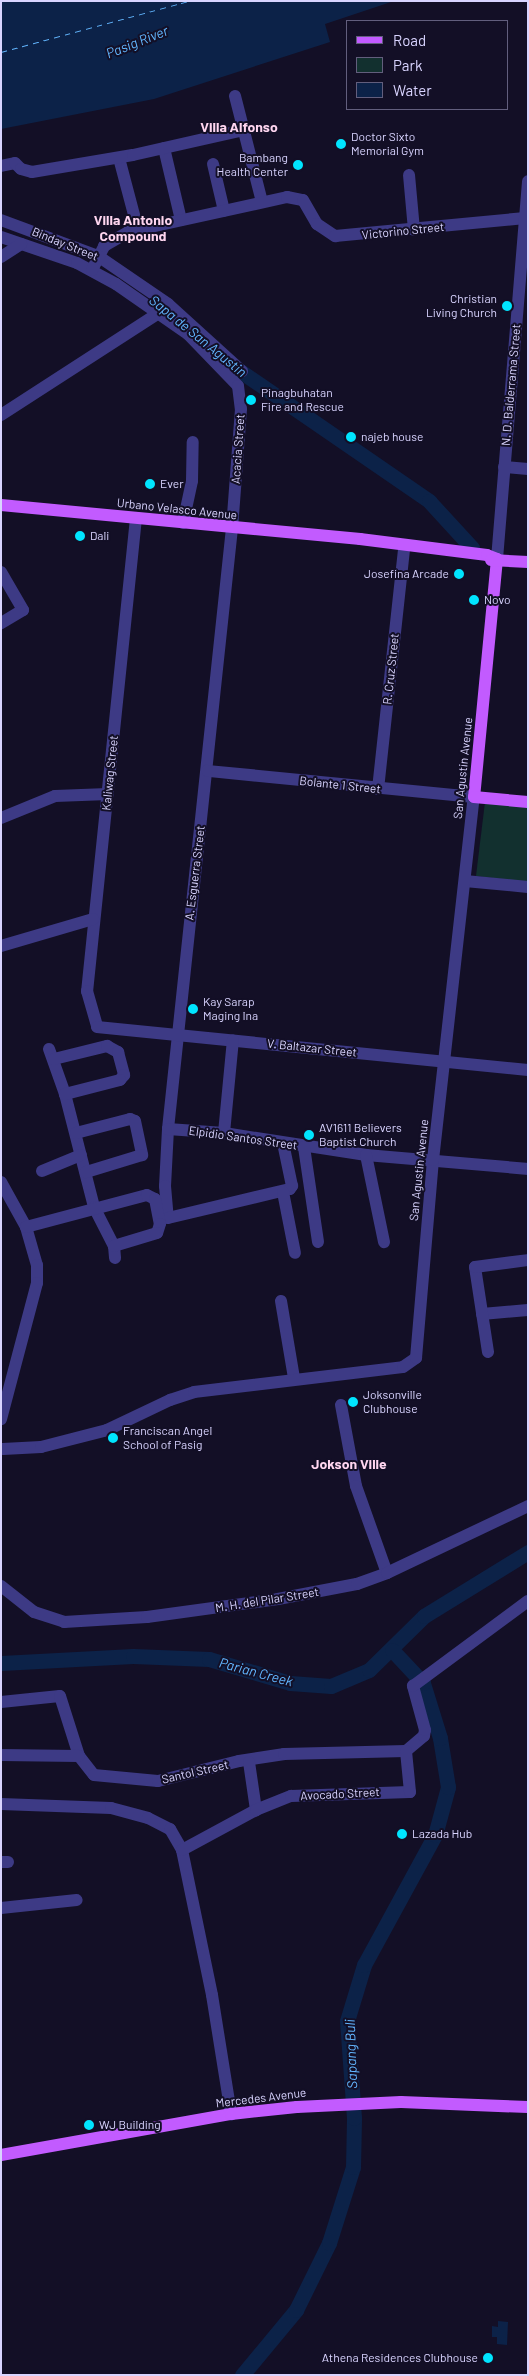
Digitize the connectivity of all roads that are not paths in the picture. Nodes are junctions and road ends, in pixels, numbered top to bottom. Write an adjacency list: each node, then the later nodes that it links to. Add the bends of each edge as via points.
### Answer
1 (235, 96): 2 (street)
2 (244, 130): 3 (street); 10 (street)
3 (164, 148): 4 (street); 14 (street)
4 (119, 158): 6 (street, via 32,172 20,169 15,163); 15 (street)
5 (214, 164): 11 (street)
6 (1, 166)
7 (409, 175): 16 (street)
8 (528, 181): 9 (street, N. D. Balderrama Street)
9 (528, 187): 12 (street, N. D. Balderrama Street)
10 (262, 202): 11 (street); 16 (street, Victorino Street, via 299,197 317,224 335,236)
11 (224, 211): 14 (street)
12 (525, 218): 16 (street, Victorino Street); 21 (street, N. D. Balderrama Street)
13 (1, 220): 20 (street, Binday Street)
14 (181, 220): 15 (street)
15 (138, 230): 20 (street, via 110,240)
16 (414, 230)
17 (1, 237): 18 (street, Acacia Street)
18 (21, 244): 19 (street); 20 (street, Acacia Street)
19 (1, 257)
20 (95, 263): 22 (street, Acacia Street); 23 (street, Binday Street, via 168,304)
21 (523, 306): 26 (street, N. D. Balderrama Street)
22 (160, 312): 24 (street); 31 (street, Acacia Street, via 188,334 238,386 241,409)
23 (242, 370)
24 (1, 416)
25 (193, 442): 30 (street, via 192,481)
26 (504, 467): 27 (street); 34 (street, N. D. Balderrama Street)
27 (528, 469)
28 (1, 505): 29 (main road, Urbano Velasco Avenue)
29 (136, 518): 30 (main road, Urbano Velasco Avenue); 40 (street, Kaliwag Street)
30 (183, 523): 31 (main road, Urbano Velasco Avenue)
31 (232, 528): 32 (main road, Urbano Velasco Avenue); 38 (street, A. Esguerra Street)
32 (350, 540): 33 (main road, Urbano Velasco Avenue); 34 (main road, Urbano Velasco Avenue, via 487,555)
33 (404, 550): 34 (main road, Urbano Velasco Avenue); 39 (street, R. Cruz Street)
34 (497, 559): 35 (main road); 41 (main road, San Agustin Avenue)
35 (528, 562)
36 (1, 572): 37 (street, via 23,610)
37 (1, 623)
38 (207, 771): 39 (street, Bolante 1 Street); 49 (street, A. Esguerra Street)
39 (378, 789): 41 (street, Bolante 1 Street)
40 (108, 794): 43 (street, via 55,796); 46 (street, Kaliwag Street)
41 (474, 797): 42 (main road); 44 (street, San Agustin Avenue)
42 (528, 802)
43 (1, 818)
44 (465, 881): 45 (street); 51 (street, San Agustin Avenue)
45 (528, 887)
46 (94, 919): 47 (street); 48 (street, Kaliwag Street, via 87,991)
47 (1, 946)
48 (97, 1027): 49 (street, V. Baltazar Street)
49 (178, 1035): 50 (street, V. Baltazar Street); 54 (street, A. Esguerra Street)
50 (233, 1040): 51 (street, V. Baltazar Street); 55 (street)
51 (444, 1062): 52 (street, V. Baltazar Street); 61 (street, San Agustin Avenue)
52 (528, 1070)
53 (65, 1094): 53 (street, via 120,1080 124,1076 118,1052 107,1046 51,1054); 56 (street)
54 (168, 1129): 55 (street, Elpidio Santos Street); 66 (street, A. Esguerra Street, via 165,1186 168,1218)
55 (224, 1133): 57 (street, Elpidio Santos Street)
56 (76, 1134): 59 (street); 64 (street, via 130,1119 137,1129 142,1155)
57 (283, 1143): 58 (street, Elpidio Santos Street); 66 (street, via 292,1186)
58 (304, 1147): 60 (street, Elpidio Santos Street); 69 (street)
59 (81, 1155): 63 (street); 64 (street)
60 (366, 1155): 61 (street, Elpidio Santos Street); 70 (street)
61 (433, 1160): 62 (street, Elpidio Santos Street); 77 (street, San Agustin Avenue, via 417,1352 413,1362 403,1367)
62 (528, 1169)
63 (42, 1171)
64 (86, 1172): 67 (street)
65 (1, 1182): 68 (street)
66 (283, 1192): 71 (street)
67 (94, 1207): 67 (street, via 115,1252 157,1233 160,1224 155,1199 147,1195); 68 (street)
68 (26, 1227): 79 (street, via 37,1265 37,1283)
69 (318, 1242)
70 (384, 1242)
71 (295, 1253)
72 (528, 1260): 75 (street, via 475,1267)
73 (281, 1301): 77 (street)
74 (528, 1310): 75 (street)
75 (482, 1314): 76 (street)
76 (488, 1352)
77 (294, 1378): 80 (street, San Agustin Avenue, via 194,1392 108,1430 41,1447)
78 (341, 1406): 82 (street, via 356,1486)
79 (1, 1418)
80 (2, 1448)
81 (528, 1506): 82 (street, M. H. del Pilar Street)
82 (387, 1573): 83 (street, M. H. del Pilar Street, via 357,1584 278,1599 147,1617 64,1622 34,1612)
83 (1, 1586)
84 (528, 1601): 86 (street, via 413,1686 425,1730 424,1736)
85 (1, 1702): 88 (street, via 60,1696)
86 (406, 1751): 89 (street, Santol Street, via 284,1754); 91 (street, Avocado Street, via 410,1792 291,1796)
87 (1, 1754): 88 (street)
88 (79, 1756): 89 (street, Santol Street, via 94,1775 158,1781)
89 (250, 1762): 91 (street)
90 (1, 1804): 92 (street, via 123,1810 170,1829)
91 (256, 1810): 92 (street, Avocado Street)
92 (182, 1850): 96 (street, via 212,1995)
93 (77, 1900): 94 (street)
94 (1, 1908)
95 (528, 2107): 96 (main road, Mercedes Avenue, via 360,2102)
96 (231, 2114): 97 (main road, Mercedes Avenue)
97 (1, 2155)

